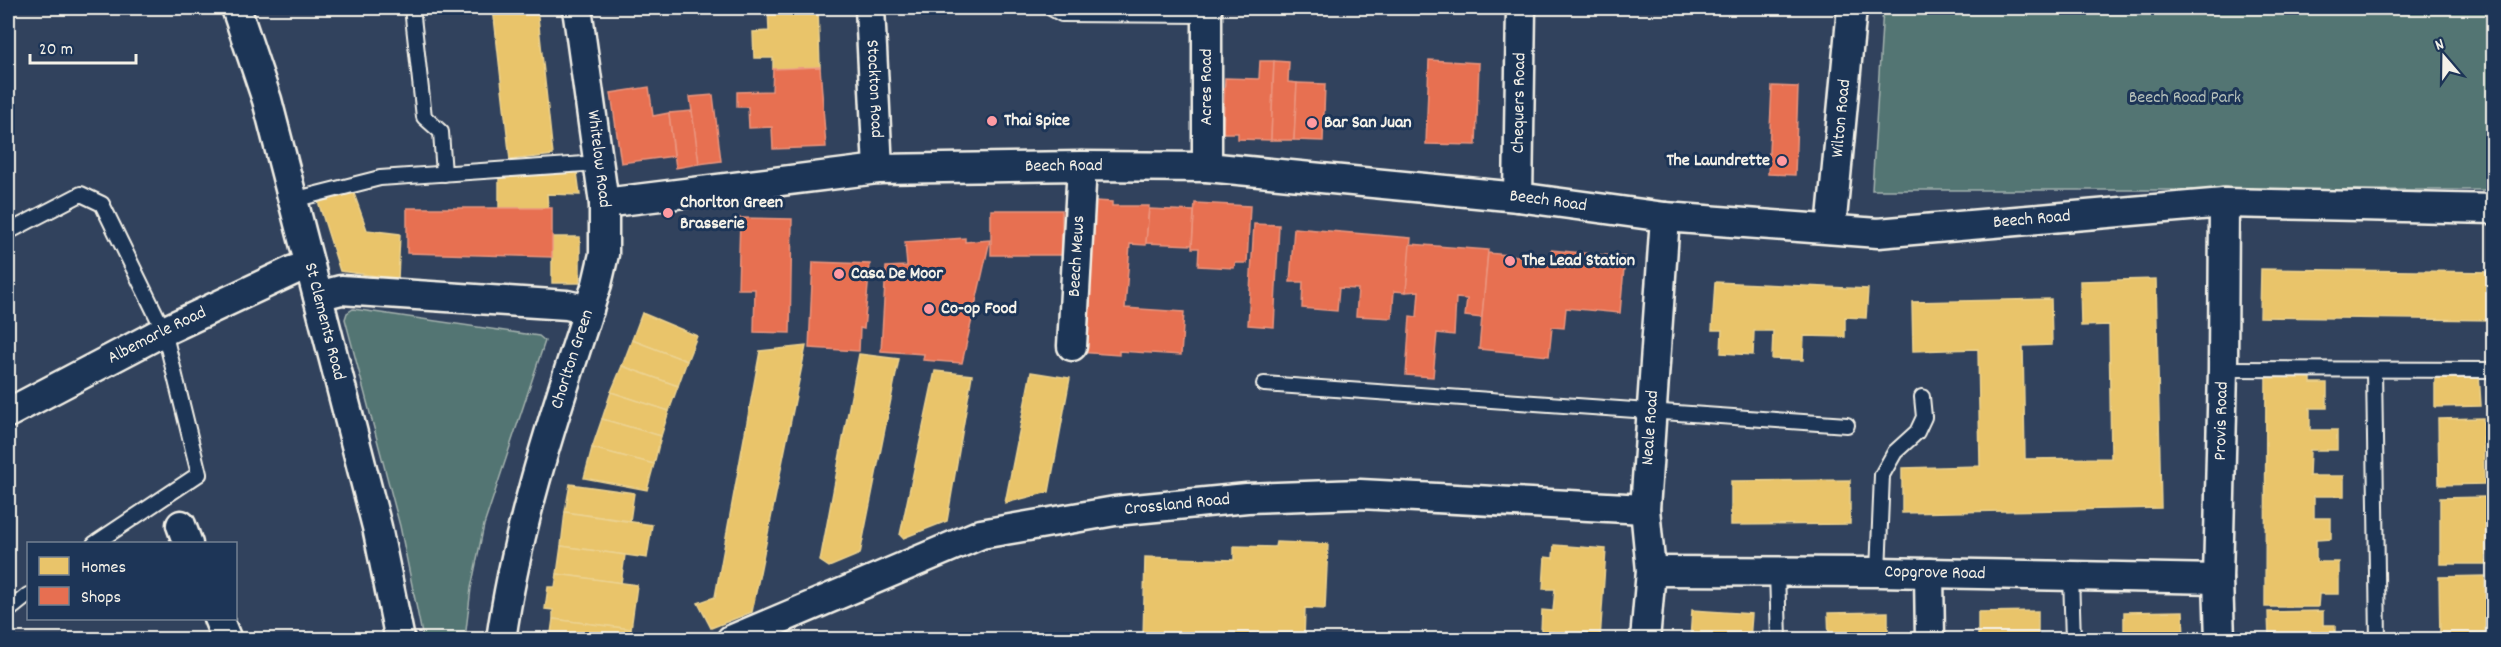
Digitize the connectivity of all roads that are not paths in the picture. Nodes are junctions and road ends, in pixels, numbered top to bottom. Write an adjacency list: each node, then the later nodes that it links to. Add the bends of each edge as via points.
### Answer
1 (237, 8): 15 (street, St Clements Road, via 267,100)
2 (412, 8): 13 (lane, via 424,117 441,132)
3 (577, 8): 9 (street, Whitelow Road)
4 (870, 8): 12 (street, Stockton Road)
5 (1051, 8): 8 (lane, via 1062,14)
6 (1521, 8): 14 (street, Chequers Road)
7 (1852, 8): 20 (street, Wilton Road)
8 (1207, 11): 11 (street, Acres Road)
9 (599, 163): 13 (lane); 16 (street, Whitelow Road)
10 (1082, 166): 11 (street, Beech Road); 12 (street, Beech Road); 26 (street, Beech Mews)
11 (1207, 167): 14 (street, Beech Road)
12 (878, 169): 16 (street, Beech Road)
13 (444, 174): 15 (lane, via 380,178)
14 (1518, 197): 19 (street, Beech Road)
15 (293, 200): 22 (street, St Clements Road)
16 (604, 203): 24 (street, Whitelow Road, via 604,254)
17 (2224, 203): 18 (street, Beech Road); 20 (street, Beech Road, via 1878,233); 27 (street, Provis Road)
18 (2493, 209)
19 (1665, 217): 20 (street, Beech Road); 32 (street, Neale Road)
20 (1831, 229)
21 (8, 232): 25 (lane, via 81,194 102,204)
22 (310, 266): 23 (street, St Clements Road); 25 (street, Albemarle Road)
23 (318, 296): 24 (street, Chorlton Green, via 340,290 567,305); 47 (street, St Clements Road, via 377,527)
24 (589, 310): 48 (street, Chorlton Green, via 521,530)
25 (164, 332): 33 (street, Albemarle Road); 36 (lane, via 199,474)
26 (1072, 346)
27 (2223, 369): 28 (lane); 42 (street, Provis Road)
28 (2374, 370): 29 (lane); 55 (lane)
29 (2493, 370)
30 (1264, 384): 32 (lane)
31 (1922, 397): 39 (lane, via 1924,417 1917,432 1895,452 1882,475)
32 (1652, 410): 34 (lane); 35 (street, Neale Road)
33 (8, 413)
34 (1846, 425)
35 (1645, 509): 37 (street, Neale Road); 49 (street, Crossland Road, via 1360,494 1247,498 1115,511 981,534)
36 (96, 542)
37 (1651, 571): 38 (street, Copgrove Road); 50 (street, Neale Road)
38 (1777, 571): 39 (street, Copgrove Road); 51 (lane)
39 (1878, 572): 40 (street, Copgrove Road)
40 (1929, 573): 41 (street, Copgrove Road); 52 (street)
41 (2071, 576): 42 (street, Copgrove Road); 53 (lane)
42 (2218, 579): 54 (street, Provis Road)
43 (27, 596): 44 (lane)
44 (8, 611)
45 (219, 620): 46 (street)
46 (227, 639)
47 (399, 639)
48 (501, 639)
49 (731, 639)
50 (1645, 639)
51 (1779, 639)
52 (1930, 639)
53 (2073, 639)
54 (2220, 639)
55 (2378, 639)

